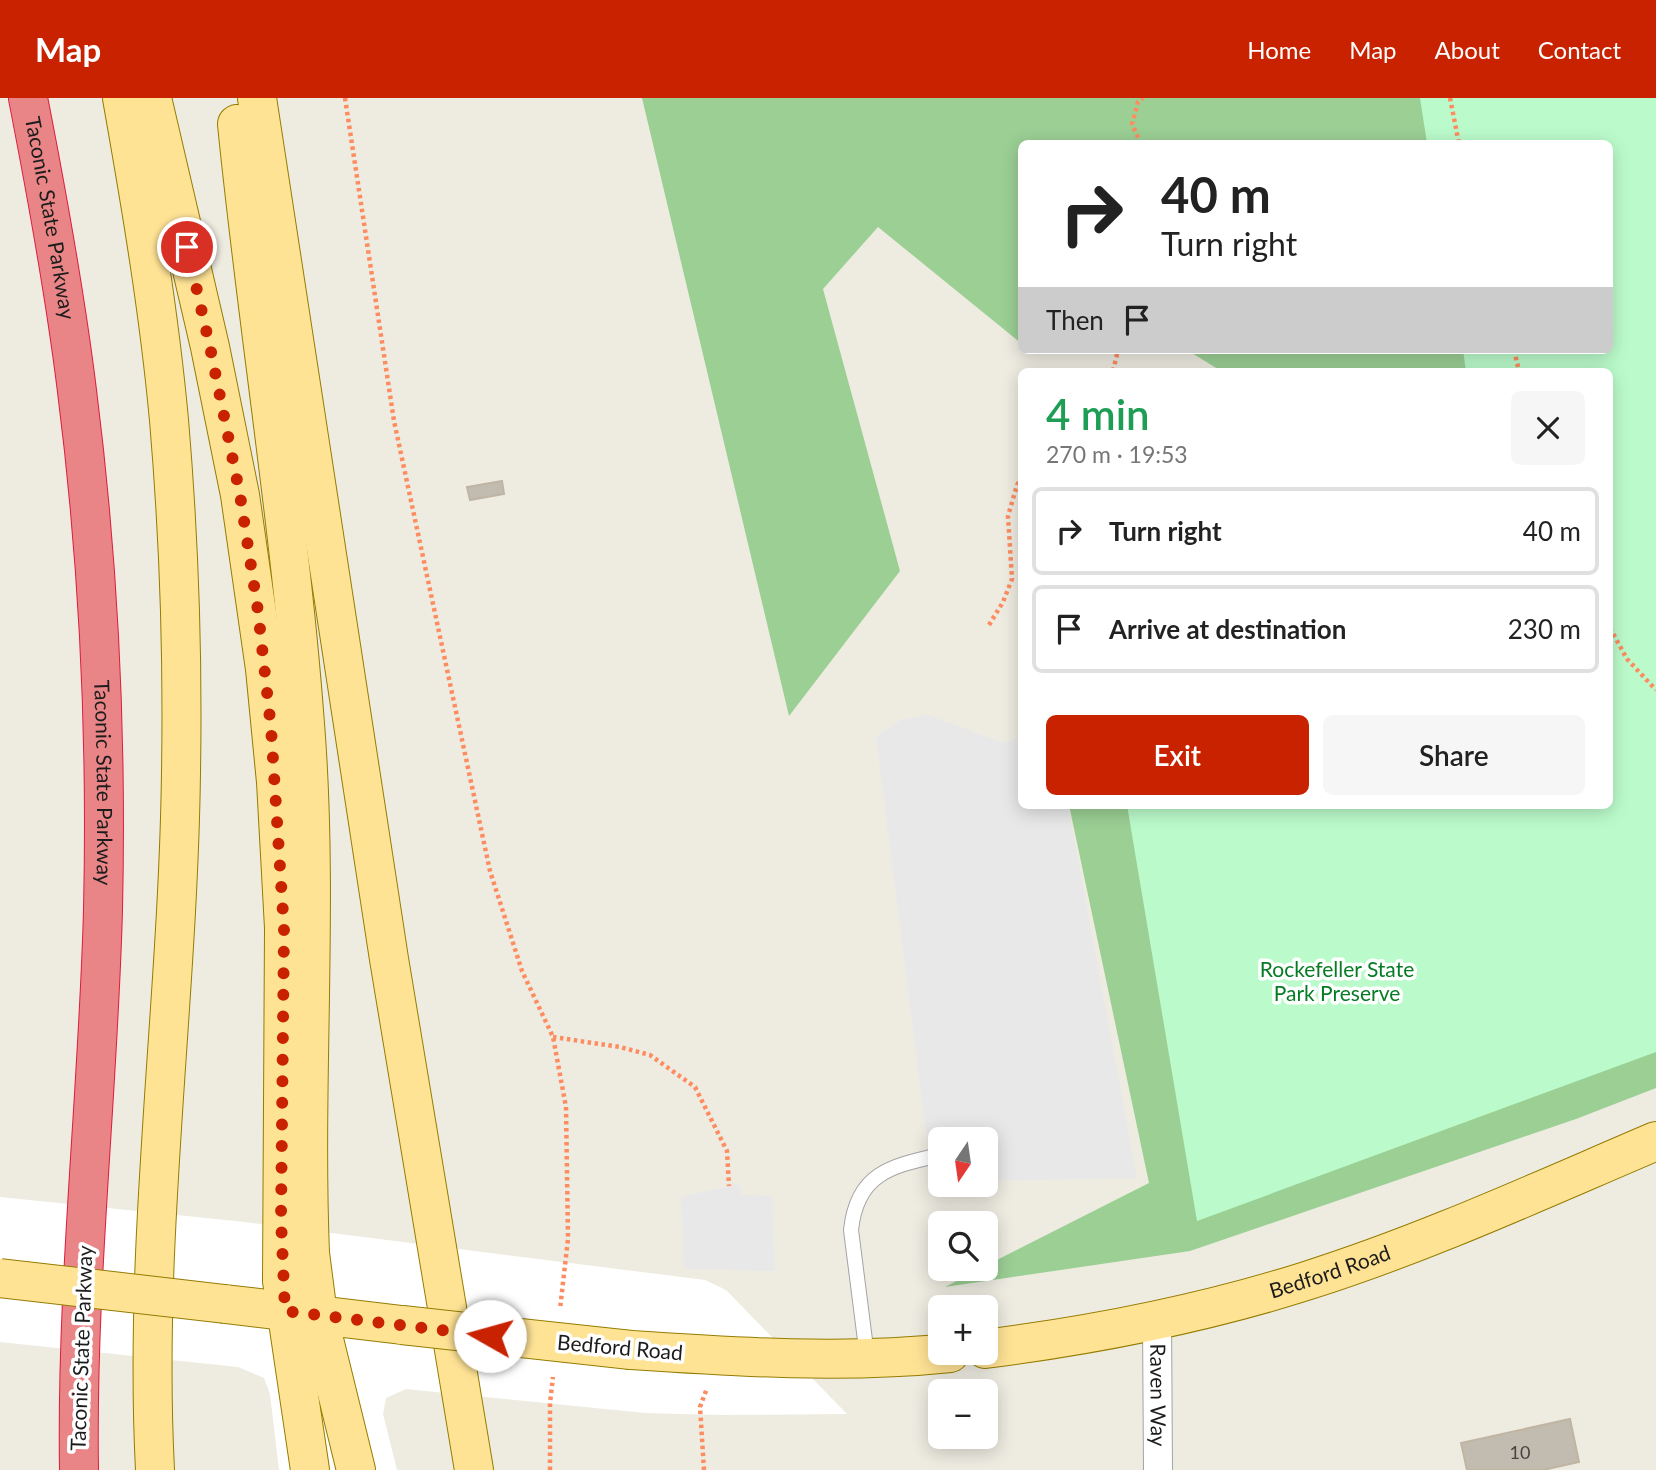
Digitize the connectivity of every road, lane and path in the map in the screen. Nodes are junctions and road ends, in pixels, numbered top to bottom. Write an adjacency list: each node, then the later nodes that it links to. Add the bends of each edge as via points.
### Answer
1 (27, 98): 28 (highway, Taconic State Parkway, via 77,390 103,701 103,910 80,1321)
2 (122, 98): 29 (main road, via 163,361 181,641 179,830 151,1339)
3 (152, 98): 20 (main road, via 238,482 265,669 284,929 281,1228)
4 (234, 98): 20 (main road, via 305,724 310,874 309,1220)
5 (257, 98): 32 (main road, via 389,959)
6 (345, 98): 15 (path, via 394,421 489,871 523,971)
7 (1143, 98): 9 (path, via 1132,124)
8 (1450, 98): 10 (path)
9 (1139, 140)
10 (1458, 140)
11 (1018, 484): 12 (path, via 1008,516 1012,579)
12 (989, 625)
13 (1613, 633): 14 (path, via 1627,659)
14 (1656, 690)
15 (553, 1037): 18 (path, via 650,1055 695,1087 727,1151); 22 (path, via 566,1107 569,1181)
16 (1656, 1141): 21 (main road, Bedford Road, via 1362,1262)
17 (928, 1158): 25 (lane, via 877,1175 866,1185 852,1215)
18 (729, 1186)
19 (0, 1278): 20 (main road, Bedford Road, bridge)
20 (301, 1313): 25 (main road, Bedford Road, bridge, via 631,1350); 30 (main road); 31 (main road)
21 (1157, 1320): 23 (main road, Bedford Road); 35 (street, Raven Way)
22 (559, 1321)
23 (998, 1347)
24 (928, 1354): 25 (main road, Bedford Road)
25 (867, 1357)
26 (553, 1376): 33 (path)
27 (700, 1407): 34 (path)
28 (79, 1470)
29 (155, 1470)
30 (310, 1470)
31 (356, 1470)
32 (474, 1470)
33 (551, 1470)
34 (704, 1470)
35 (1158, 1470)

